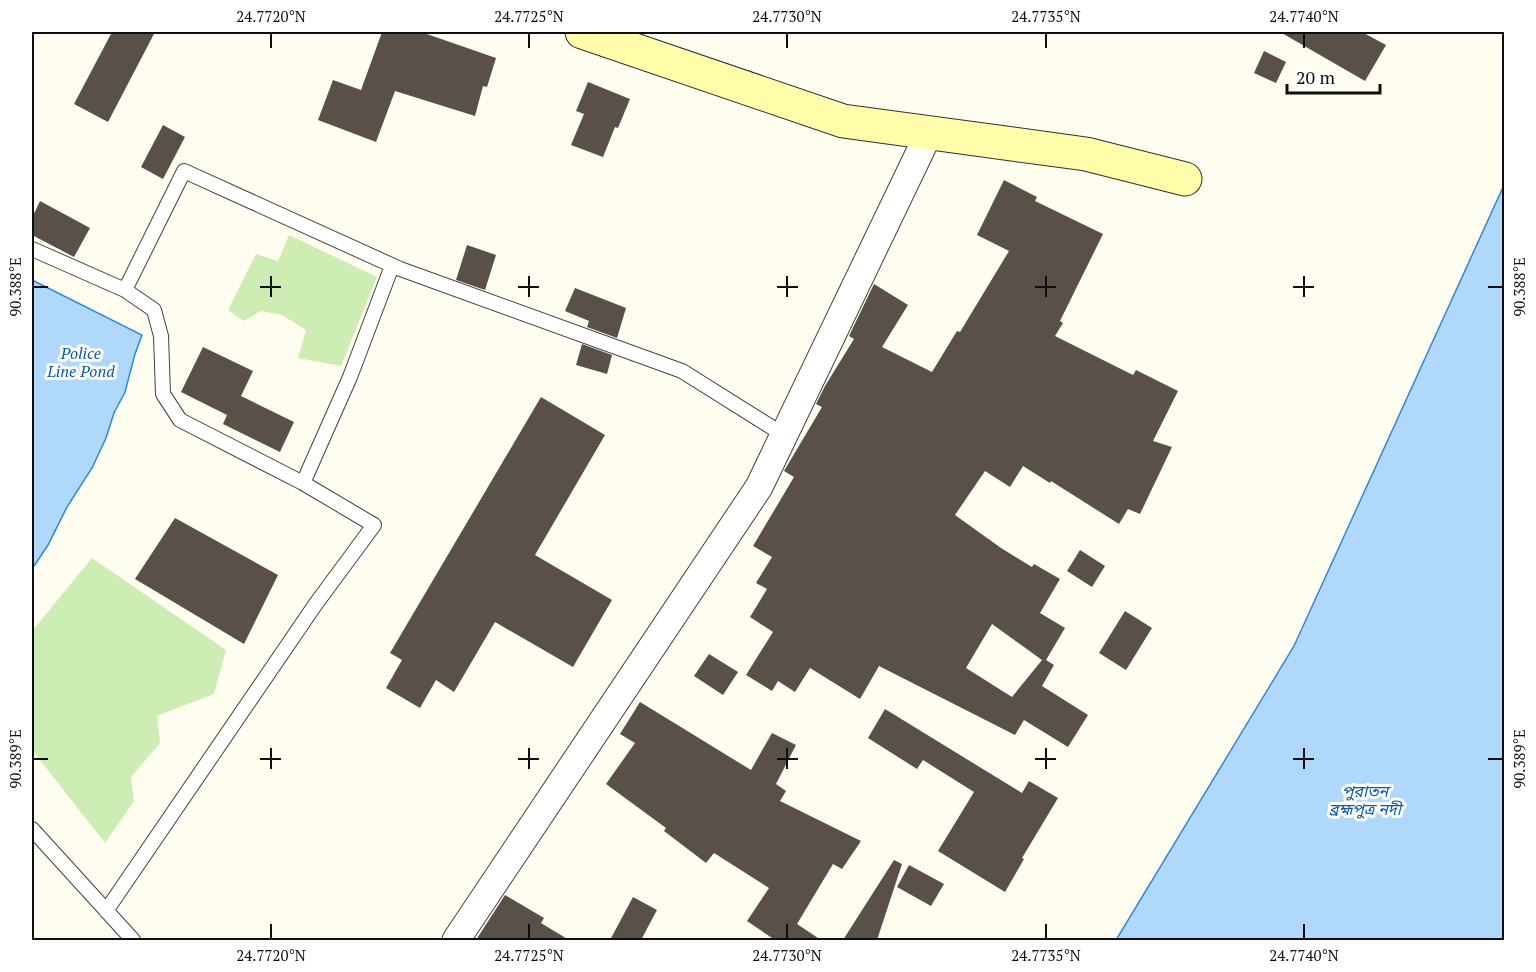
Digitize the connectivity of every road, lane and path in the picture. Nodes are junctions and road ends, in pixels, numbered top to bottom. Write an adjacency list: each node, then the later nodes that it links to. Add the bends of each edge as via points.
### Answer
1 (582, 32): 2 (street, via 843,121)
2 (929, 133): 3 (street, via 1086,154); 7 (street)
3 (1185, 179)
4 (32, 249): 6 (lane)
5 (398, 268): 6 (lane, via 184,171); 7 (lane, via 682,371); 8 (lane, via 392,266 350,377)
6 (125, 290): 8 (lane, via 154,310 162,336 163,394 180,420)
7 (784, 435): 12 (street, via 759,487)
8 (303, 483): 10 (lane, via 374,525)
9 (32, 829): 10 (lane)
10 (106, 911): 11 (lane)
11 (133, 940)
12 (456, 940)

